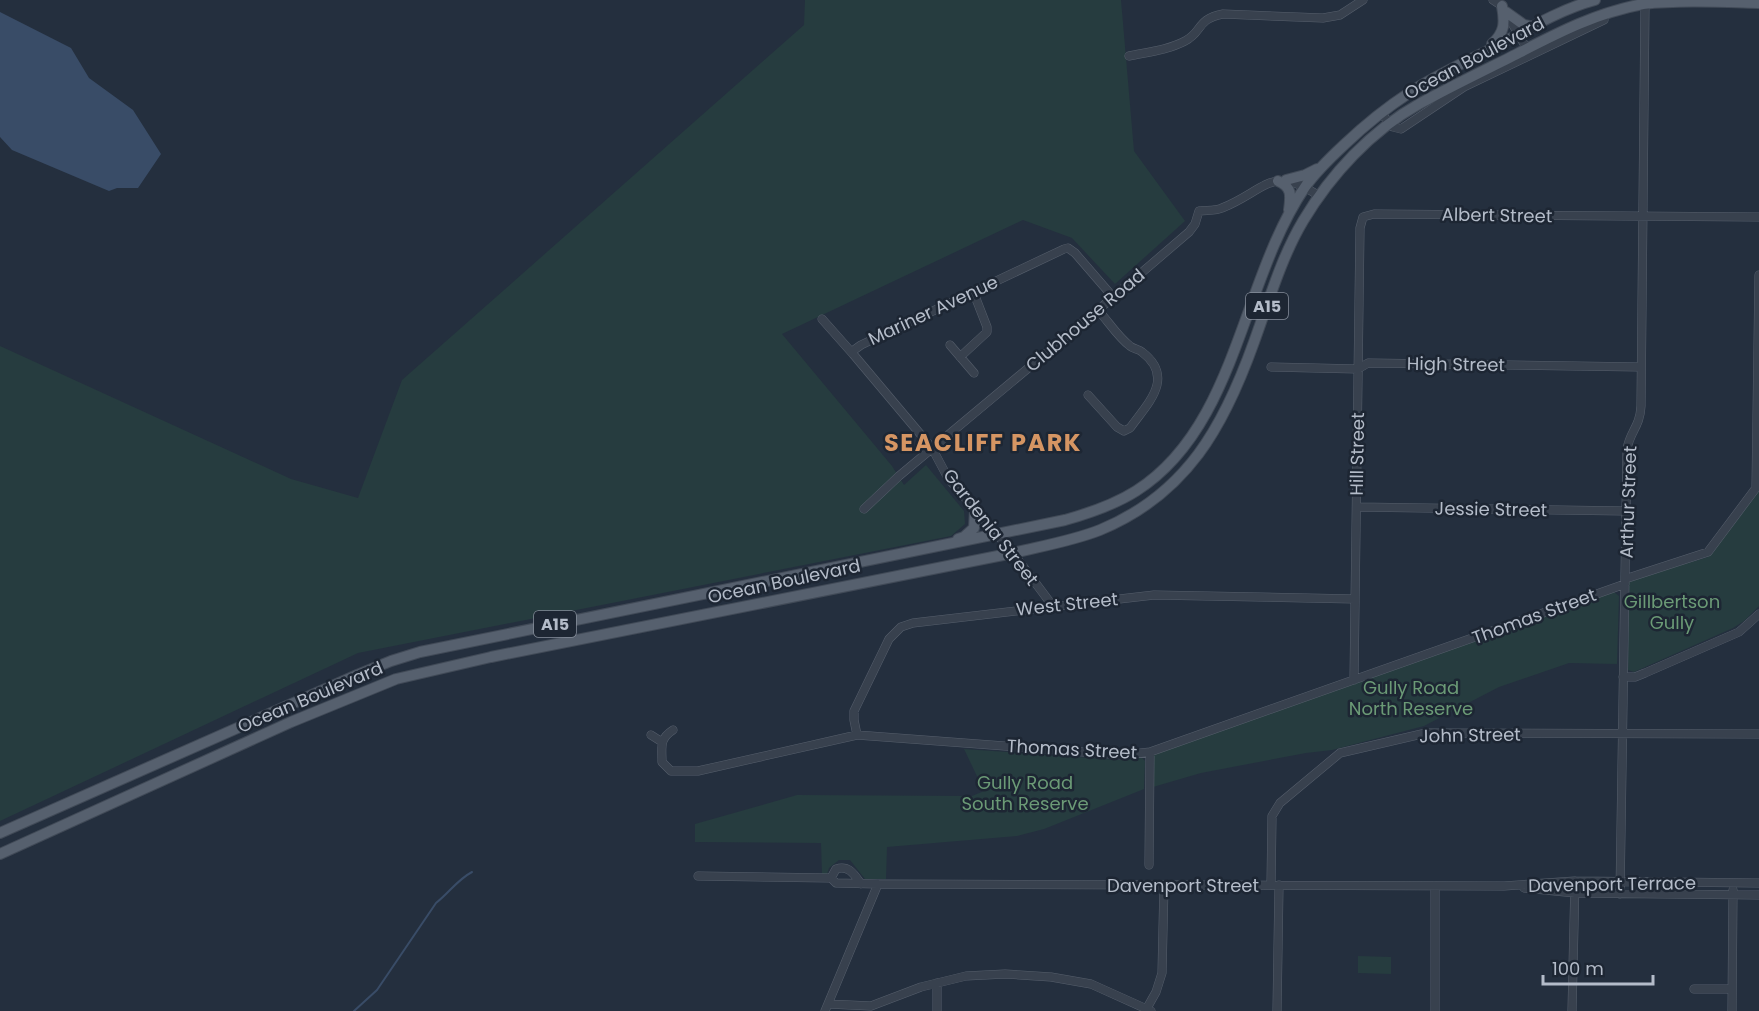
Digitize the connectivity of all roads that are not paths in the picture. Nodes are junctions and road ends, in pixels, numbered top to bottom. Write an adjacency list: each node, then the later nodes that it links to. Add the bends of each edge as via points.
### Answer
1 (1363, 0): 11 (street, via 1340,15 1323,18 1210,16 1189,40)
2 (1595, 0): 7 (main road, Ocean Boulevard / A15)
3 (1759, 3): 4 (main road, A15)
4 (1645, 4): 9 (main road, Ocean Boulevard / A15, via 1590,19); 19 (street, Arthur Street)
5 (1500, 6): 7 (main road, via 1524,25); 8 (street); 10 (main road, via 1504,29)
6 (1604, 20): 13 (street, Ocean Boulevard, via 1464,87 1405,127 1397,129)
7 (1534, 27): 8 (main road, Ocean Boulevard / A15)
8 (1519, 34): 9 (street); 10 (main road, Ocean Boulevard / A15)
9 (1527, 49): 13 (main road, Ocean Boulevard / A15, via 1418,104)
10 (1481, 54): 12 (main road, Ocean Boulevard / A15)
11 (1129, 56)
12 (1381, 113): 13 (street); 14 (main road, Ocean Boulevard / A15)
13 (1389, 124): 17 (main road, Ocean Boulevard / A15, via 1357,151)
14 (1327, 162): 15 (main road, via 1305,175); 16 (main road, Ocean Boulevard / A15)
15 (1282, 180): 16 (street); 18 (main road, via 1290,190); 24 (street, Clubhouse Road, via 1268,183 1221,209 1199,211 1189,232)
16 (1306, 186): 17 (street); 18 (main road, Ocean Boulevard / A15)
17 (1319, 196): 42 (main road, Ocean Boulevard / A15, via 1288,248 1234,392 1206,446 1189,467 1171,486 1125,518 1071,539)
18 (1289, 216): 40 (main road, Ocean Boulevard / A15, via 1260,275 1219,386 1193,435 1178,454 1137,490 1091,513)
19 (1643, 217): 20 (street); 21 (street, Albert Street, via 1369,214 1361,219); 31 (street, Arthur Street)
20 (1759, 217)
21 (1360, 228): 32 (street, Hill Street)
22 (1759, 275): 45 (street, Thomas Street, via 1756,488 1704,555)
23 (973, 291): 24 (street, Mariner Avenue, via 1068,248); 28 (street, Mariner Avenue, via 861,345); 29 (street, via 987,332)
24 (1113, 297): 25 (street, Clubhouse Road)
25 (1098, 310): 34 (street, via 1129,345 1142,352 1157,369 1159,379 1154,395 1124,431); 35 (street, Clubhouse Road)
26 (822, 319): 28 (street)
27 (950, 345): 29 (street)
28 (853, 354): 35 (street, Mariner Avenue)
29 (960, 357): 33 (street)
30 (1271, 367): 32 (street, High Street)
31 (1641, 367): 32 (street, High Street, via 1368,363); 39 (street, Arthur Street, via 1640,418 1627,449)
32 (1359, 369): 36 (street, Hill Street)
33 (974, 373)
34 (1088, 395)
35 (932, 448): 37 (street, Clubhouse Road); 38 (street, Gardenia Street, via 948,478)
36 (1357, 507): 39 (street, Jessie Street); 46 (street, Hill Street)
37 (864, 509)
38 (975, 510): 40 (street, Gardenia Street); 41 (main road, via 974,528 969,533)
39 (1626, 512): 45 (street, Arthur Street)
40 (996, 534): 41 (main road, Ocean Boulevard / A15); 42 (street, Gardenia Street)
41 (938, 546): 43 (main road, Ocean Boulevard / A15)
42 (1012, 553): 44 (main road, Ocean Boulevard / A15); 47 (street, Gardenia Street)
43 (840, 566): 44 (main road, via 874,568 877,575); 58 (main road, Ocean Boulevard / A15, via 489,637 391,661)
44 (872, 580): 59 (main road, Ocean Boulevard / A15, via 396,679 291,722)
45 (1625, 581): 49 (street, Arthur Street); 50 (street, Thomas Street)
46 (1355, 599): 47 (street, West Street, via 1154,595); 50 (street, Hill Street)
47 (1052, 606): 55 (street, West Street, via 902,627 889,639 854,711)
48 (1759, 614): 49 (street, via 1739,632 1635,677)
49 (1623, 677): 52 (street, Arthur Street)
50 (1354, 680): 57 (street, Thomas Street)
51 (673, 730): 56 (street)
52 (1622, 734): 53 (street, John Street); 64 (street, Arthur Street); 70 (street, John Street, via 1426,733 1340,753 1273,811)
53 (1759, 734)
54 (651, 735): 56 (street)
55 (858, 735): 56 (street, Thomas Street, via 698,771 671,771 662,762); 57 (street, Thomas Street, via 1123,755)
56 (662, 742)
57 (1150, 752): 60 (street)
58 (0, 833)
59 (0, 854)
60 (1149, 865)
61 (698, 876): 62 (street, Davenport Street)
62 (831, 878): 66 (street, Davenport Street, via 836,883); 66 (street, Davenport Street, via 836,869 843,867)
63 (1575, 881): 64 (street, Davenport Terrace); 72 (street, Davenport Terrace); 73 (street)
64 (1620, 882): 65 (street, Davenport Terrace); 74 (street, Arthur Street)
65 (1733, 883): 68 (street, Davenport Terrace); 75 (street)
66 (861, 884): 67 (street, Davenport Street)
67 (878, 884): 69 (street, Davenport Street); 80 (street)
68 (1759, 884)
69 (1164, 885): 70 (street, Davenport Street); 81 (street, via 1162,974)
70 (1275, 885): 71 (street, Davenport Street); 83 (street, John Street)
71 (1435, 886): 72 (street, Davenport Street); 84 (street)
72 (1504, 886): 73 (street, Davenport Terrace)
73 (1575, 893): 74 (street, Davenport Terrace); 85 (street)
74 (1620, 894): 75 (street, Davenport Terrace)
75 (1733, 895): 76 (street, Davenport Terrace); 79 (street)
76 (1759, 895)
77 (937, 983): 80 (street, via 871,1006); 81 (street, via 966,976 1051,976 1090,984); 82 (street)
78 (1694, 989): 79 (street)
79 (1732, 989): 86 (street)
80 (826, 1007)
81 (1149, 1009)
82 (937, 1011)
83 (1277, 1011)
84 (1435, 1011)
85 (1572, 1011)
86 (1732, 1011)

